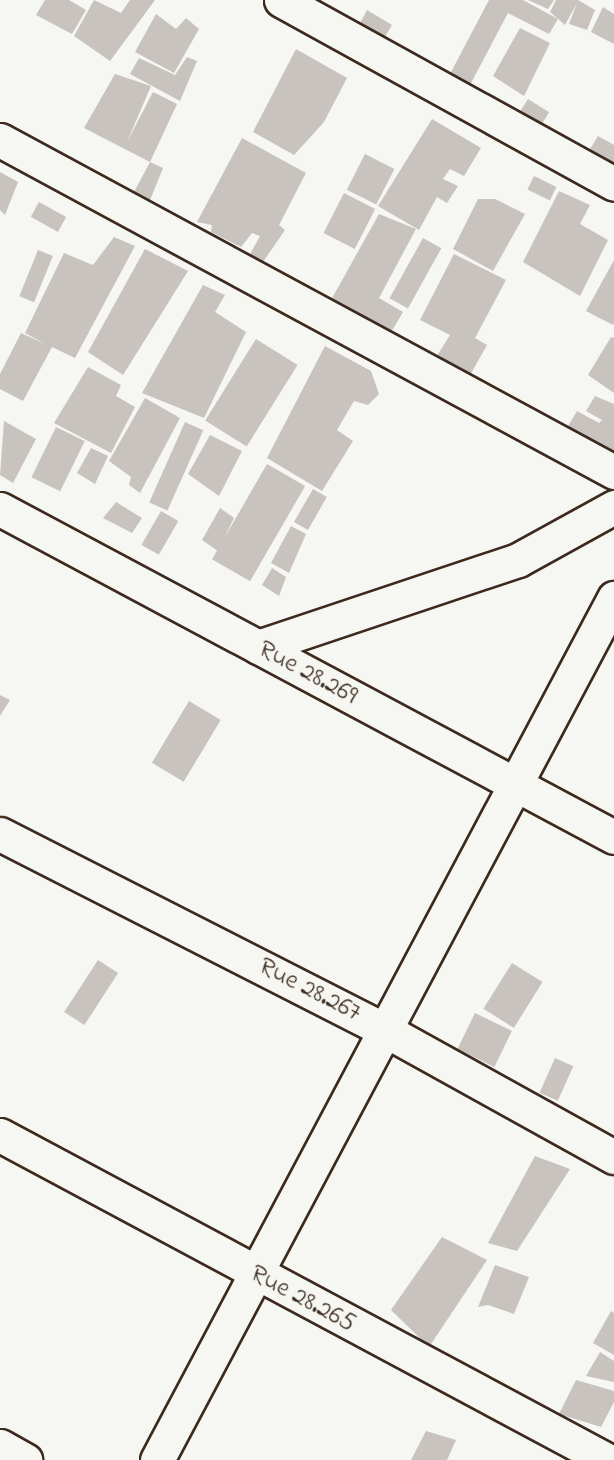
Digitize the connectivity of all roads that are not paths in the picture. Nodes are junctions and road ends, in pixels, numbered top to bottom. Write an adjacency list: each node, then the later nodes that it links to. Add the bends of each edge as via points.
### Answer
1 (281, 0): 3 (street)
2 (0, 140): 4 (street)
3 (614, 184)
4 (614, 472)
5 (614, 507): 8 (street, via 518,560)
6 (0, 509): 8 (street, Rue 28.269)
7 (614, 598): 9 (street)
8 (258, 648): 9 (street, Rue 28.269)
9 (514, 786): 11 (street, Rue 28.269); 12 (street)
10 (0, 834): 12 (street, Rue 28.267)
11 (614, 837)
12 (383, 1029): 14 (street, Rue 28.267); 15 (street)
13 (0, 1135): 15 (street, Rue 28.265)
14 (614, 1157)
15 (255, 1275): 18 (street); 19 (street, Rue 28.265)
16 (0, 1446): 17 (street)
17 (25, 1460)
18 (157, 1460)
19 (607, 1460)

